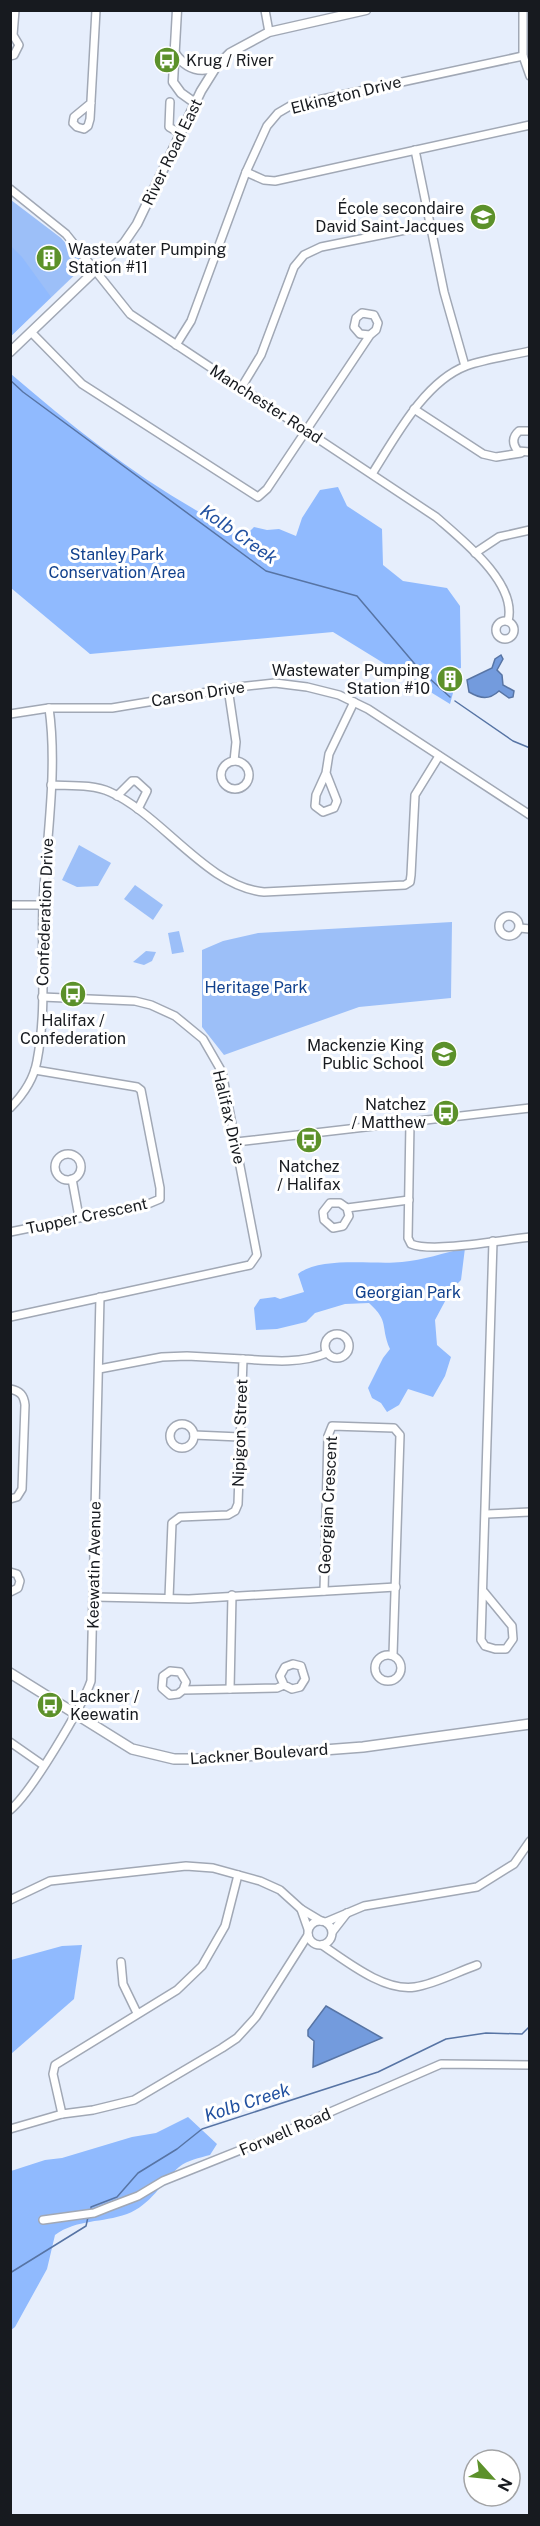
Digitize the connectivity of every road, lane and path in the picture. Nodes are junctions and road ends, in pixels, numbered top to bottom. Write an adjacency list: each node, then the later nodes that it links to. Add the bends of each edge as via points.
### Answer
1 (15, 10): 8 (street)
2 (96, 10): 15 (street)
3 (177, 10): 9 (street)
4 (265, 10): 7 (street)
5 (366, 10): 7 (street, River Road East)
6 (523, 10): 11 (street)
7 (269, 32): 12 (street, River Road East, via 230,53)
8 (12, 34): 10 (street, via 19,45)
9 (174, 52): 12 (street, via 191,69); 16 (street, via 173,82)
10 (10, 56)
11 (523, 56): 13 (street); 20 (street, Elkington Drive, via 290,106 267,126)
12 (216, 67): 16 (street, River Road East)
13 (530, 76)
14 (170, 102): 18 (street, via 168,123)
15 (91, 103)
16 (195, 103): 18 (street, River Road East)
17 (530, 125): 19 (street)
18 (181, 134): 23 (street, River Road East, via 137,224)
19 (415, 150): 20 (street, via 275,181); 22 (street)
20 (246, 172): 26 (street, Elkington Drive, via 191,321)
21 (10, 189): 23 (street, Manchester Road, via 66,234)
22 (430, 225): 29 (street, via 447,306); 30 (street, via 304,255 294,267 261,355)
23 (96, 271): 24 (street, River Road East); 26 (street, Manchester Road, via 130,314)
24 (31, 332): 28 (street, River Road East); 32 (street, via 82,384 254,496 261,495)
25 (370, 335): 32 (street)
26 (176, 345): 30 (street, Manchester Road)
27 (530, 351): 29 (street)
28 (10, 352)
29 (465, 366): 31 (street, via 434,388)
30 (241, 388): 32 (street, Manchester Road)
31 (414, 409): 34 (street, via 483,454 496,457); 35 (street)
32 (306, 431): 35 (street, Manchester Road)
33 (530, 431): 34 (street, via 519,431 513,439 514,447)
34 (525, 452)
35 (372, 474): 37 (street, Manchester Road, via 436,517)
36 (530, 530): 37 (street, via 499,537)
37 (475, 553): 38 (street, Manchester Road, via 506,595)
38 (508, 621)
39 (228, 688): 40 (street, Carson Drive, via 275,683 307,687); 41 (street, Carson Drive, via 112,708); 44 (street, via 236,742)
40 (354, 702): 43 (street, Carson Drive); 45 (street, via 329,754)
41 (49, 708): 42 (street, Carson Drive); 46 (street, Confederation Drive)
42 (10, 714)
43 (439, 756): 48 (street, via 416,795 411,875 405,885 247,890 228,881); 49 (street, Carson Drive)
44 (234, 760): 44 (street, via 224,766 221,778 228,787 238,789 247,783 249,772 244,763)
45 (326, 772): 45 (street, via 315,801 323,812 334,808 337,801)
46 (51, 785): 47 (street, via 98,787); 51 (street, Confederation Drive)
47 (117, 796): 48 (street); 48 (street, via 136,781 147,791)
48 (138, 809)
49 (530, 815)
50 (10, 905): 51 (street)
51 (43, 905): 54 (street, Confederation Drive)
52 (520, 928): 53 (street)
53 (530, 929)
54 (42, 997): 55 (street, Confederation Drive); 59 (street, Halifax Drive, via 135,1001 164,1009 190,1026 211,1049 222,1072)
55 (35, 1070): 56 (street, Confederation Drive); 63 (street, Tupper Crescent, via 137,1087 143,1094 160,1198 148,1204)
56 (10, 1108)
57 (530, 1108): 58 (street)
58 (410, 1123): 59 (street); 61 (street)
59 (236, 1142): 67 (street, Halifax Drive, via 255,1261)
60 (72, 1179): 63 (street)
61 (409, 1200): 62 (street); 66 (street, via 411,1245)
62 (346, 1208)
63 (79, 1217): 64 (street, Tupper Crescent)
64 (10, 1232)
65 (530, 1237): 66 (street)
66 (493, 1241): 77 (street)
67 (100, 1297): 68 (street); 71 (street, Keewatin Avenue)
68 (10, 1317)
69 (327, 1353): 70 (street, via 317,1358 278,1362)
70 (243, 1359): 71 (street, Nipigon Street, via 162,1357); 74 (street, Nipigon Street)
71 (99, 1369): 84 (street, Keewatin Avenue)
72 (10, 1389): 75 (street, via 19,1391 25,1405 22,1489)
73 (194, 1435): 74 (street)
74 (240, 1437): 85 (street, Nipigon Street, via 235,1511 228,1515 180,1517 172,1522)
75 (10, 1499)
76 (530, 1512): 77 (street)
77 (487, 1514): 82 (street)
78 (10, 1572): 81 (street, via 17,1574 20,1581 18,1588)
79 (396, 1587): 80 (street); 80 (street, Georgian Crescent, via 400,1435 393,1428 333,1426 328,1436); 86 (street)
80 (324, 1591): 83 (street)
81 (10, 1592)
82 (484, 1592): 82 (street, via 481,1640 485,1646 506,1648 513,1639 512,1626)
83 (232, 1595): 85 (street); 89 (street)
84 (94, 1597): 85 (street); 91 (street, Keewatin Avenue, via 91,1681)
85 (169, 1598)
86 (393, 1655)
87 (10, 1673): 91 (main road, Lackner Boulevard)
88 (284, 1685): 89 (street)
89 (230, 1689): 90 (street)
90 (183, 1690)
91 (75, 1713): 92 (main road, Lackner Boulevard, via 132,1749 174,1759 363,1747); 94 (street, Keewatin Avenue)
92 (529, 1726)
93 (10, 1742): 94 (street)
94 (43, 1765): 95 (street, Keewatin Avenue)
95 (10, 1810)
96 (530, 1841): 100 (street, via 514,1864 477,1887 364,1906)
97 (238, 1875): 98 (street, via 186,1866 50,1881); 99 (street, via 280,1890); 109 (street, via 225,1926 202,1966 177,1990)
98 (10, 1900)
99 (301, 1909): 101 (street); 102 (street)
100 (347, 1913): 101 (street); 103 (street)
101 (323, 1922): 102 (street, via 313,1923); 103 (street)
102 (308, 1932): 104 (street); 105 (street)
103 (332, 1934): 104 (street); 106 (street)
104 (319, 1944): 105 (street); 106 (street)
105 (297, 1955): 111 (street, via 256,2017 237,2038 134,2100)
106 (339, 1955): 108 (street, via 353,1967 398,1987 416,1987)
107 (121, 1962): 109 (street, via 123,1984)
108 (477, 1965)
109 (137, 2013): 111 (street, via 55,2065 53,2074)
110 (530, 2065): 113 (street, Forwell Road, via 441,2064 163,2181 138,2196 94,2212)
111 (62, 2114): 112 (street)
112 (10, 2129)
113 (43, 2220)

